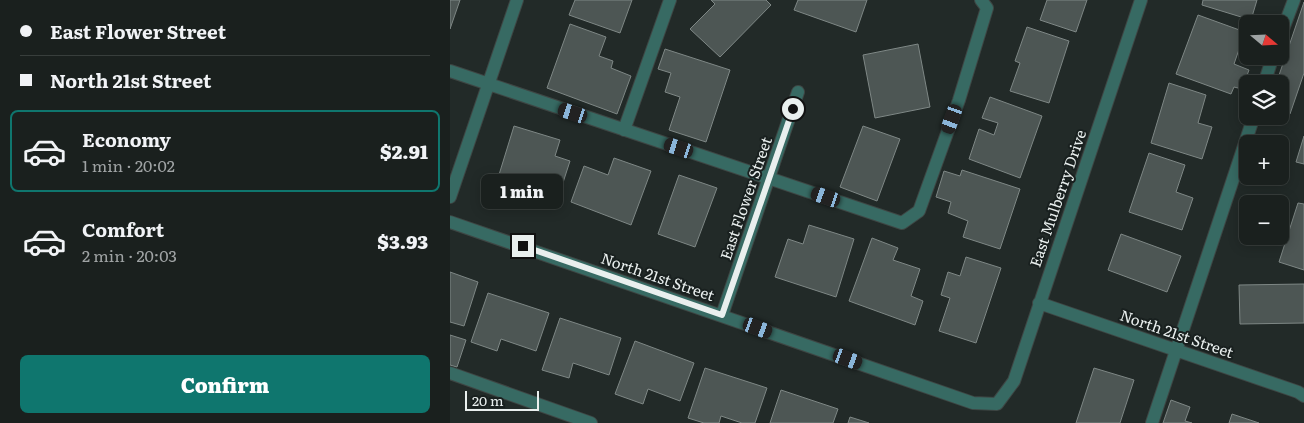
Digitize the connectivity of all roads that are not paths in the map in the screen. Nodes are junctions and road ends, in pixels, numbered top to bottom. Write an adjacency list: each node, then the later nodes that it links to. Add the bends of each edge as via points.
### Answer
1 (517, 0): 8 (street)
2 (670, 0): 11 (street)
3 (981, 0): 12 (street, via 987,8 919,211 902,223)
4 (1141, 0): 15 (street, East Mulberry Drive)
5 (1294, 0): 6 (street)
6 (1288, 15)
7 (450, 71): 8 (street)
8 (488, 85): 11 (street); 13 (street)
9 (798, 92): 12 (street, East Flower Street)
10 (1251, 125): 17 (street)
11 (624, 130): 12 (street)
12 (769, 178): 16 (street, East Flower Street)
13 (450, 197)
14 (450, 222): 16 (street, North 21st Street)
15 (1039, 304): 17 (street, North 21st Street); 20 (street, East Mulberry Drive, via 1014,381)
16 (722, 315): 20 (street, North 21st Street, via 973,403)
17 (1177, 350): 19 (street, North 21st Street); 22 (street)
18 (450, 373): 21 (street)
19 (1304, 396)
20 (997, 404)
21 (591, 423)
22 (1152, 423)

